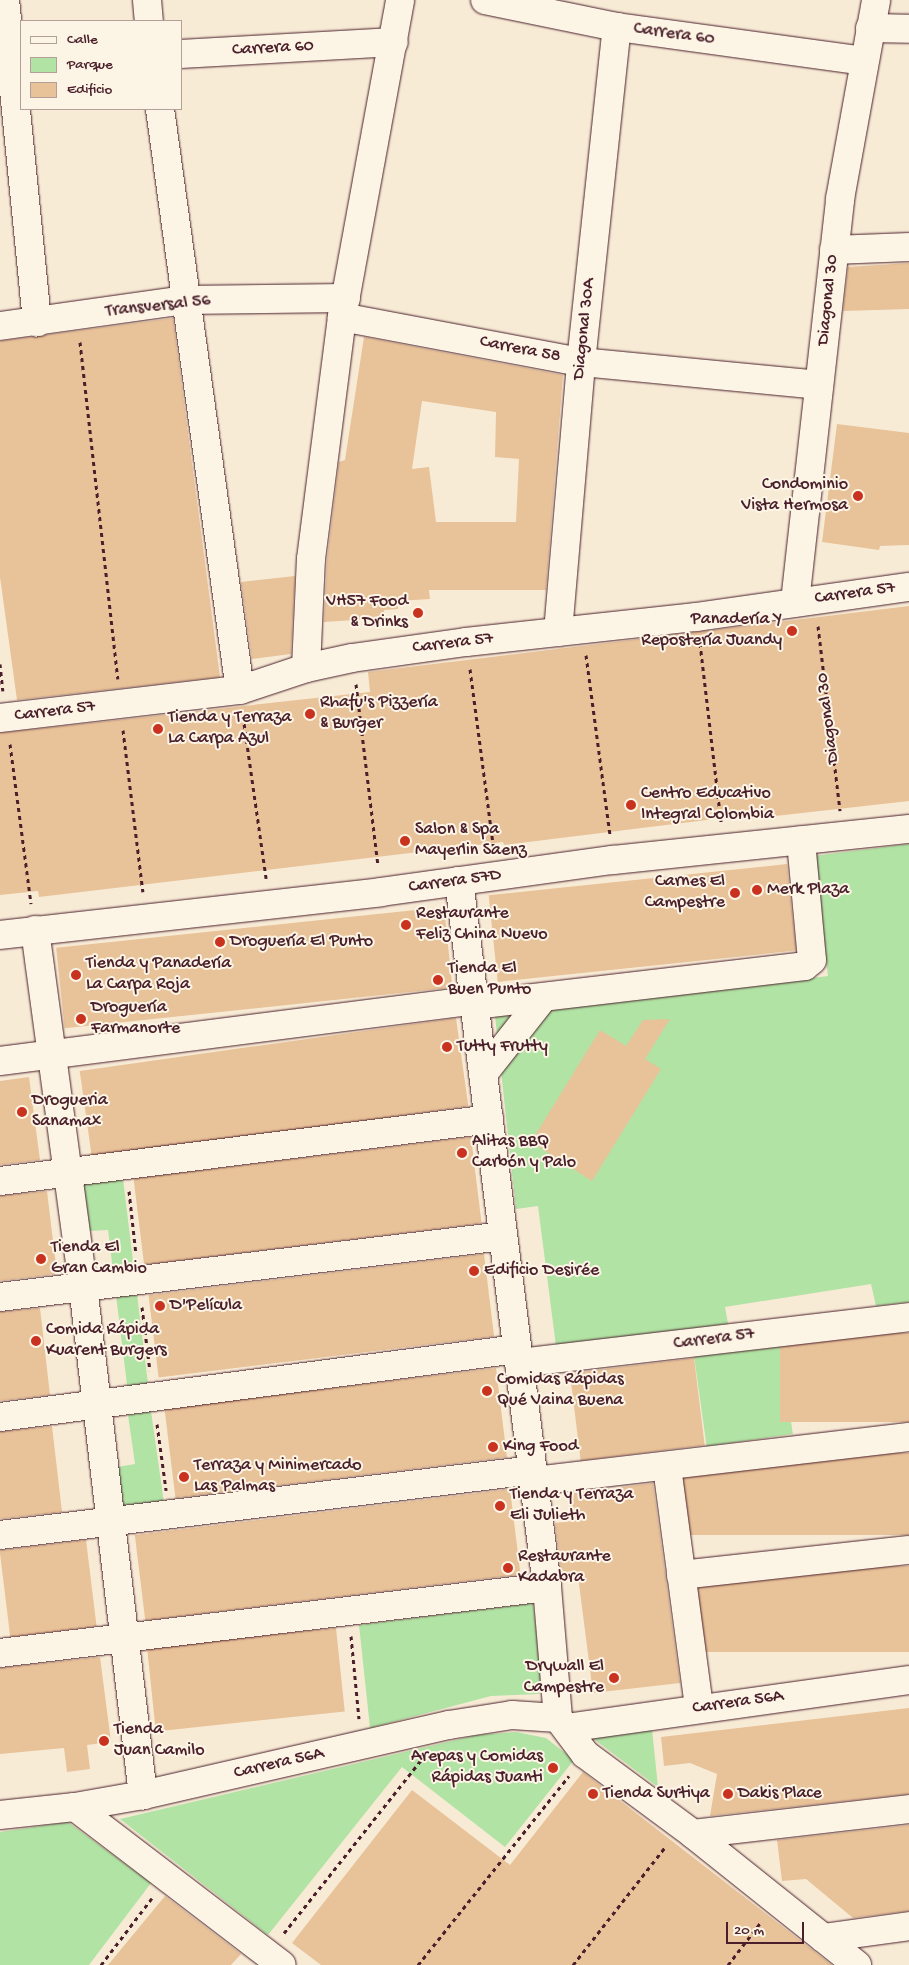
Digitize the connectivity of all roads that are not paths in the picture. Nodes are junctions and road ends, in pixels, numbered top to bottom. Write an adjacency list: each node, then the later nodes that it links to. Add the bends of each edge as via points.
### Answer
1 (5, 0): 13 (street)
2 (147, 0): 6 (street)
3 (400, 0): 10 (street)
4 (485, 0): 7 (street, Carrera 60)
5 (876, 0): 8 (street, Diagonal 30)
6 (149, 20)
7 (617, 27): 12 (street, Carrera 60); 21 (street, Diagonal 30A)
8 (870, 28): 9 (street); 12 (street, Diagonal 30)
9 (909, 29)
10 (394, 42): 11 (street, Carrera 60); 18 (street)
11 (182, 54)
12 (864, 61): 16 (street, Diagonal 30, via 849,135)
13 (11, 67): 19 (street)
14 (160, 110): 17 (street)
15 (909, 247): 16 (street)
16 (834, 250): 22 (street, Diagonal 30)
17 (184, 300): 18 (street, Transversal 56); 19 (street, Transversal 56); 27 (street)
18 (344, 307): 21 (street, Carrera 58); 26 (street, via 313,542)
19 (37, 322): 20 (street, Transversal 56)
20 (0, 326)
21 (581, 362): 22 (street, Carrera 58); 25 (street, Diagonal 30A)
22 (819, 385): 24 (street, Diagonal 30)
23 (909, 587): 24 (street, Carrera 57)
24 (805, 601): 25 (street, Carrera 57)
25 (570, 631): 26 (street, Carrera 57, via 466,642)
26 (306, 668): 27 (street, Carrera 57)
27 (240, 690): 28 (street, Carrera 57)
28 (3, 718)
29 (909, 829): 30 (street, Carrera 57D)
30 (801, 841): 31 (street, Carrera 57D, via 613,860); 34 (street, via 812,960 806,966)
31 (459, 881): 32 (street, Carrera 57D); 35 (street)
32 (34, 930): 33 (street, Carrera 57D); 36 (street)
33 (0, 935)
34 (542, 998): 35 (street); 38 (street)
35 (474, 1003): 36 (street); 38 (street)
36 (53, 1054): 37 (street); 40 (street)
37 (0, 1061)
38 (483, 1074): 39 (street)
39 (488, 1119): 40 (street); 42 (street)
40 (68, 1172): 41 (street); 43 (street)
41 (0, 1181)
42 (503, 1236): 43 (street); 46 (street)
43 (83, 1286): 44 (street); 47 (street)
44 (0, 1297)
45 (909, 1317): 46 (street, Carrera 57)
46 (518, 1356): 47 (street, Carrera 57); 51 (street)
47 (96, 1405): 48 (street, Carrera 57); 52 (street)
48 (0, 1417)
49 (909, 1437): 50 (street)
50 (667, 1467): 51 (street); 55 (street)
51 (533, 1476): 52 (street); 56 (street)
52 (110, 1523): 53 (street); 57 (street)
53 (0, 1535)
54 (909, 1550): 55 (street)
55 (681, 1574): 60 (street)
56 (547, 1587): 57 (street); 61 (street)
57 (123, 1639): 58 (street); 62 (street)
58 (0, 1653)
59 (909, 1680): 60 (street, Carrera 56A)
60 (699, 1708): 61 (street, Carrera 56A)
61 (562, 1723): 62 (street, Carrera 56A, via 512,1714 449,1725); 66 (street, via 577,1765)
62 (143, 1795): 63 (street, Carrera 56A)
63 (75, 1807): 65 (street, Carrera 56A); 69 (street)
64 (909, 1809): 66 (street)
65 (0, 1815)
66 (687, 1830): 68 (street)
67 (909, 1926): 68 (street)
68 (823, 1938): 70 (street)
69 (275, 1960)
70 (858, 1965)

